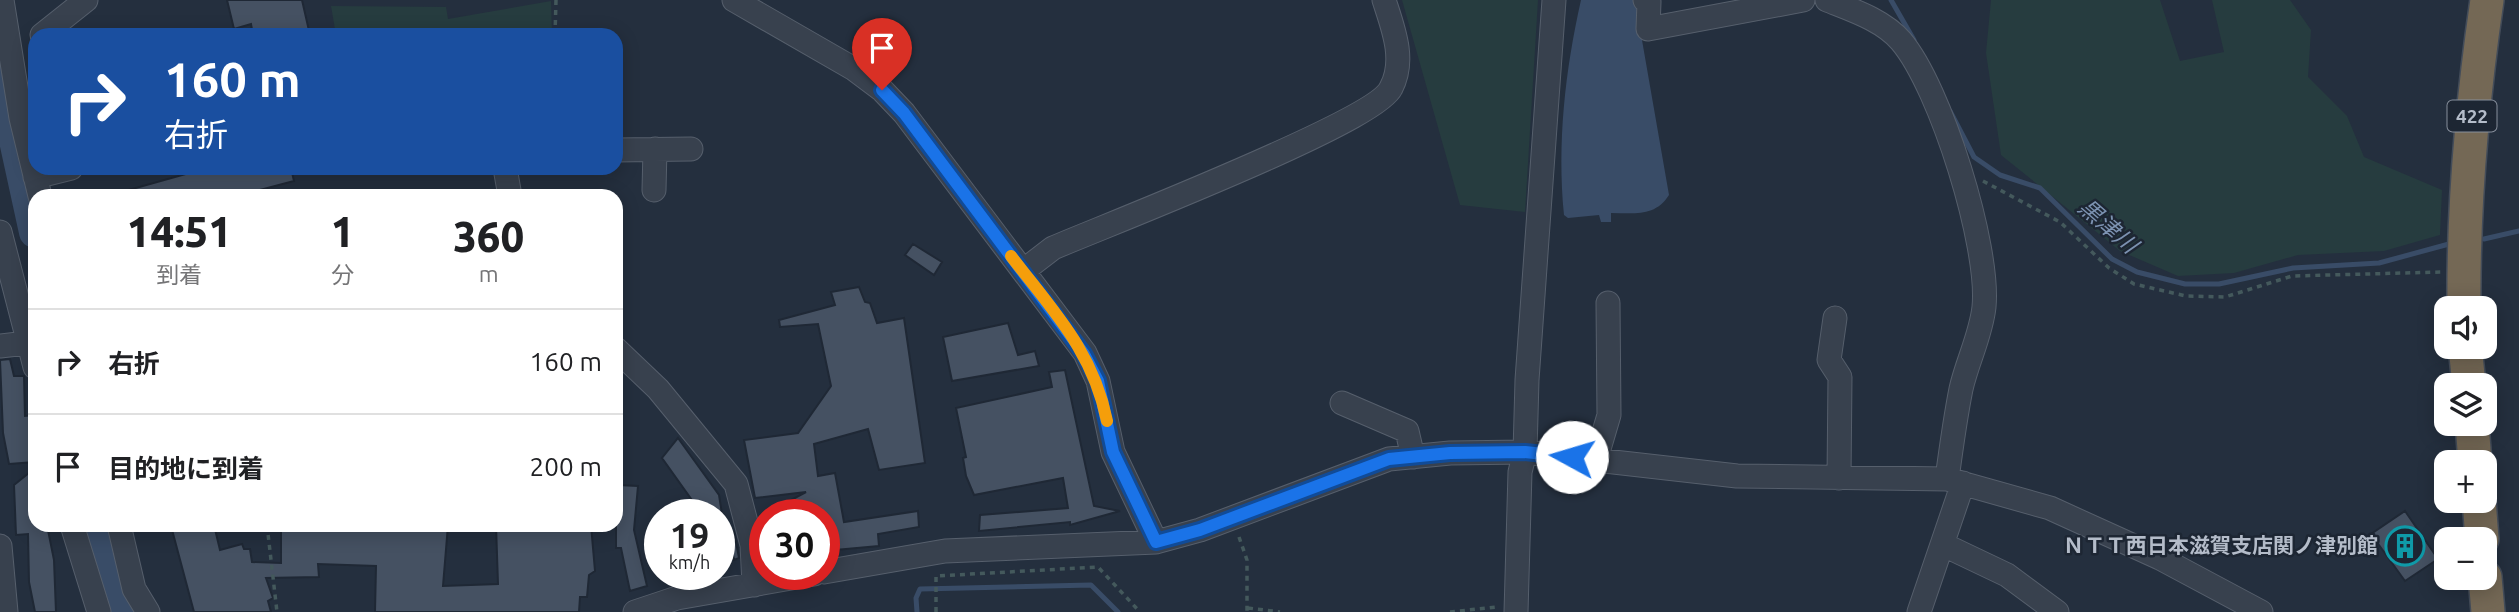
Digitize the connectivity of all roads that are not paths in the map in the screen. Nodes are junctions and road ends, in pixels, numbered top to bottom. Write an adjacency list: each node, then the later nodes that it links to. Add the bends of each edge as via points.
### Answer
1 (2, 0): 12 (street)
2 (86, 0): 10 (street)
3 (734, 0): 22 (street, via 882,90)
4 (1384, 0): 22 (street, via 1399,59 1391,90 1370,108 1317,136 1053,248)
5 (1553, 0): 31 (street)
6 (1645, 0): 7 (street, via 1649,2 1648,29)
7 (1804, 0)
8 (1827, 0): 35 (street, via 1869,17 1900,40 1935,97 1961,174 1985,277 1984,310 1961,389)
9 (2487, 0): 23 (highway, 422, via 2467,173)
10 (51, 28)
11 (28, 46): 12 (street)
12 (12, 59): 13 (street)
13 (10, 95): 14 (street)
14 (28, 148)
15 (655, 149): 16 (street); 17 (street); 20 (street)
16 (691, 149)
17 (623, 150)
18 (58, 175): 19 (street)
19 (37, 187)
20 (654, 190)
21 (0, 232): 26 (street)
22 (1023, 271): 39 (street, via 1098,381 1113,452)
23 (2464, 296)
24 (1608, 303): 33 (street, via 1609,415)
25 (1835, 318): 34 (street, via 1829,360 1840,377)
26 (28, 329)
27 (28, 343): 28 (street)
28 (0, 346)
29 (623, 356): 38 (street, via 658,389 736,484)
30 (1342, 404): 32 (street, via 1408,431)
31 (1525, 452): 32 (street); 33 (street); 45 (street, via 1520,472)
32 (1413, 457): 39 (street, via 1389,459)
33 (1596, 459): 34 (street, via 1737,475)
34 (1839, 478): 35 (street)
35 (1955, 481): 40 (street); 52 (street, via 2050,508 2160,558)
36 (74, 532): 47 (street)
37 (121, 532): 48 (street, via 134,589)
38 (749, 534)
39 (1156, 542): 42 (street, via 945,551)
40 (1944, 545): 50 (street); 51 (street, via 2007,575)
41 (0, 546): 46 (street)
42 (840, 569)
43 (749, 586): 49 (street, via 677,598)
44 (2486, 590): 53 (highway)
45 (1516, 608)
46 (6, 612)
47 (99, 612)
48 (148, 612)
49 (635, 612)
50 (1919, 612)
51 (2057, 612)
52 (2262, 612)
53 (2488, 612)

